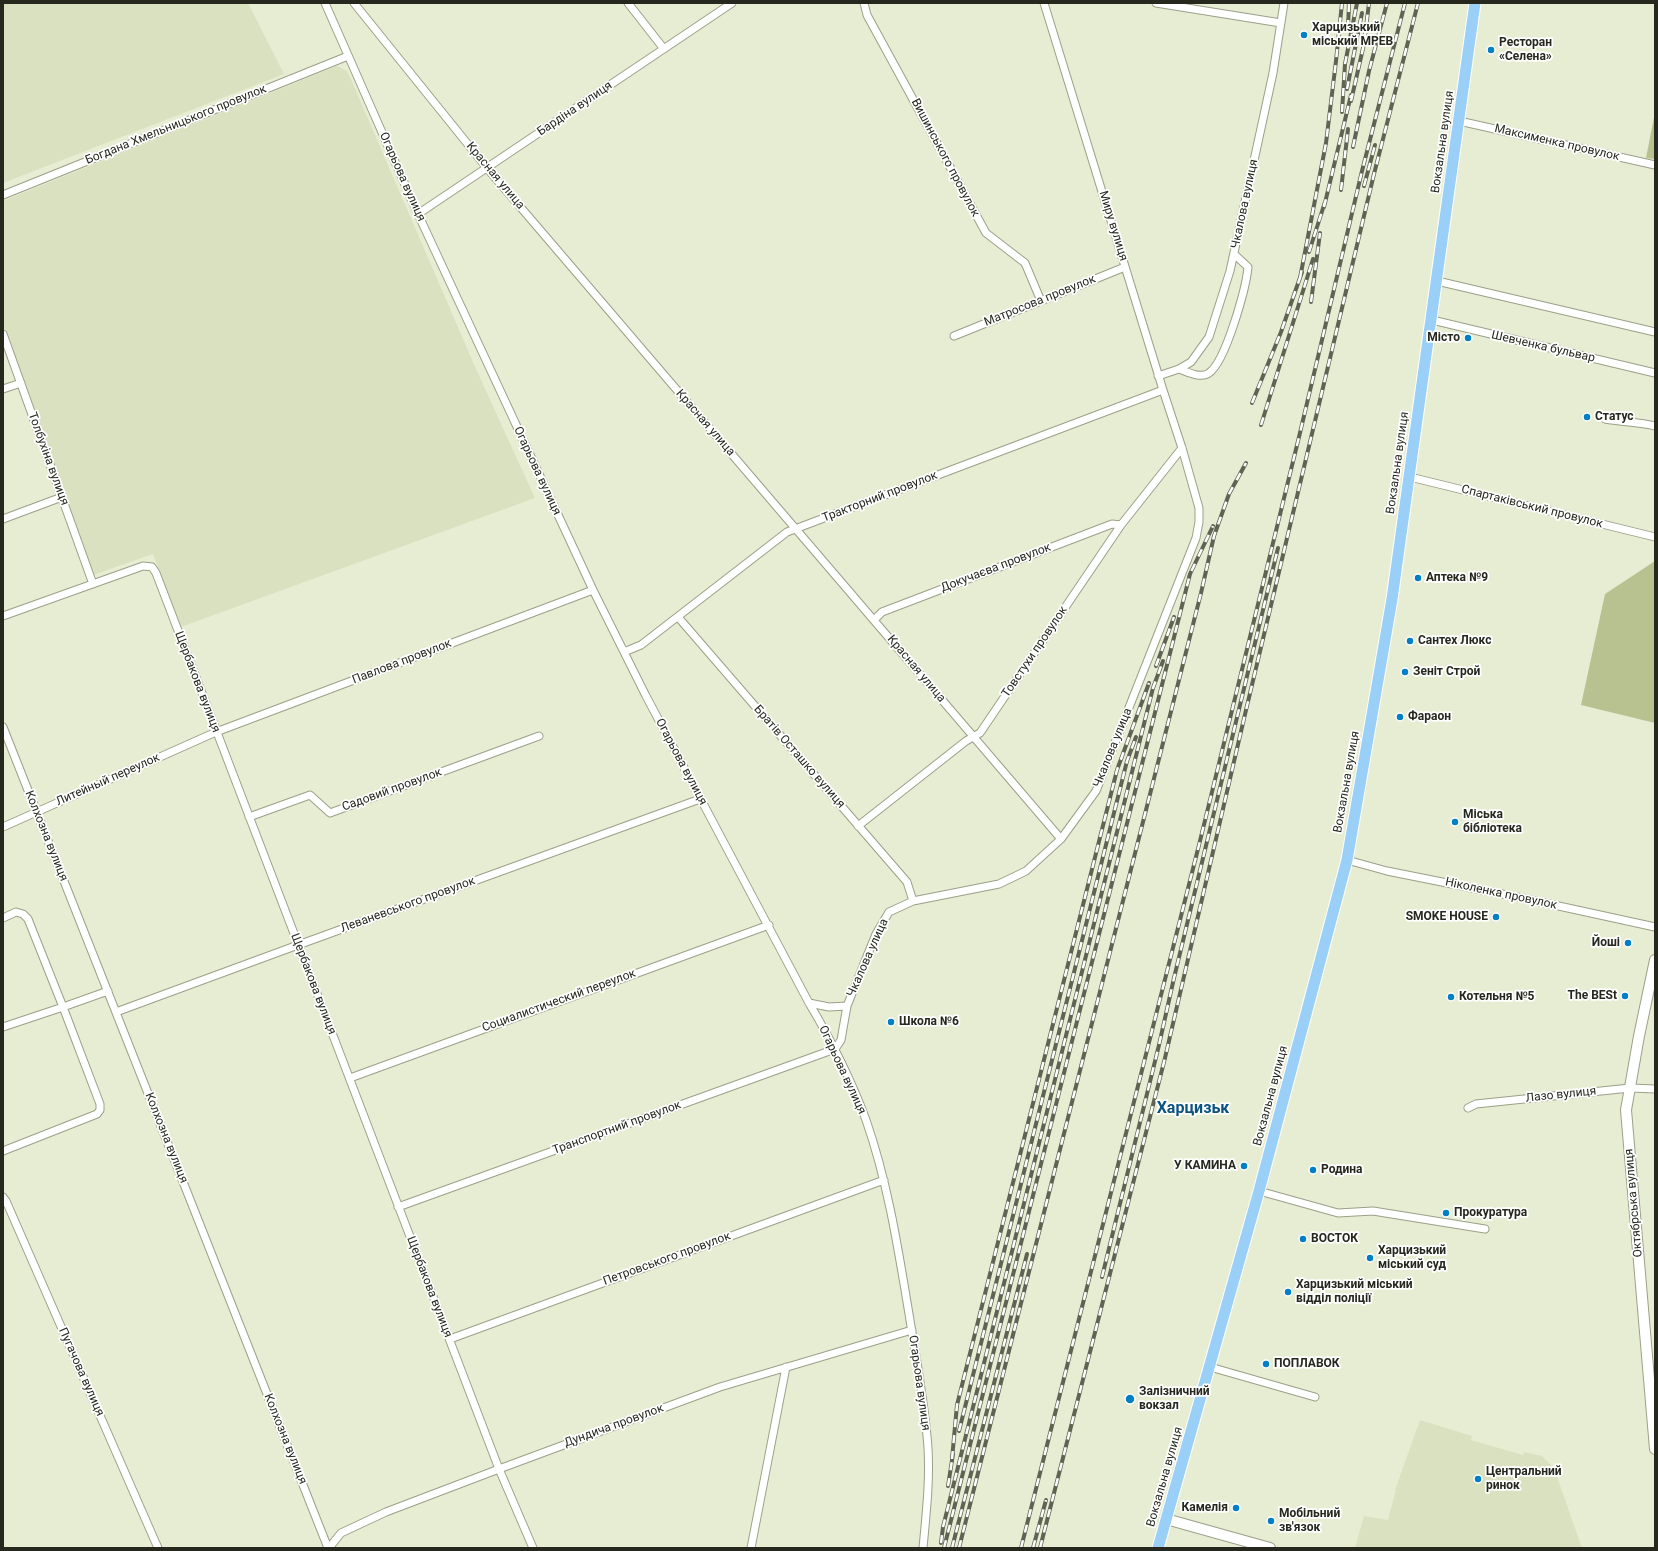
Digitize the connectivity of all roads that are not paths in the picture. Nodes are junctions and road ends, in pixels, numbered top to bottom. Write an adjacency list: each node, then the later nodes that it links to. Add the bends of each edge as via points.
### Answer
1 (325, 3): 12 (street, Огарьова вулиця)
2 (354, 3): 15 (street, Красная улица)
3 (628, 3): 11 (street)
4 (732, 3): 11 (street, Бардіна вулиця)
5 (864, 3): 21 (street, Вишинського провулок, via 867,15 986,233 1025,264)
6 (1044, 3): 19 (street, Миру вулиця)
7 (1156, 3): 10 (street)
8 (1284, 3): 10 (street, Чкалова вулиця)
9 (1475, 3): 13 (main road, Вокзальна вулиця)
10 (1281, 23): 18 (street, Чкалова вулиця, via 1273,73)
11 (664, 49): 15 (street, Бардіна вулиця)
12 (348, 56): 16 (street, Богдана Хмельницького провулок); 17 (street, Огарьова вулиця)
13 (1459, 121): 14 (street, Максименка провулок); 20 (main road, Вокзальна вулиця)
14 (1655, 165)
15 (487, 168): 17 (street, Бардіна вулиця); 39 (street, Красная улица)
16 (3, 195)
17 (418, 214): 42 (street, Огарьова вулиця)
18 (1234, 254): 26 (street, Чкалова вулиця, via 1209,337 1191,362); 26 (street, via 1248,267 1247,278 1225,346 1209,373 1196,374)
19 (1125, 267): 21 (street, Матросова провулок); 28 (street, Миру вулиця)
20 (1437, 281): 22 (main road, Вокзальна вулиця); 23 (street)
21 (1041, 301): 25 (street, Матросова провулок)
22 (1432, 320): 27 (street, Шевченка бульвар); 35 (main road, Вокзальна вулиця)
23 (1655, 332)
24 (3, 334): 29 (street, Толбухіна вулиця)
25 (954, 336)
26 (1179, 369): 28 (street, Чкалова вулиця)
27 (1655, 373)
28 (1158, 376): 31 (street, Миру вулиця)
29 (21, 383): 30 (street); 36 (street, Толбухіна вулиця)
30 (3, 389)
31 (1163, 390): 34 (street, Миру вулиця); 39 (street, Тракторний провулок)
32 (1605, 420): 33 (street)
33 (1655, 426)
34 (1182, 448): 38 (street, Товстухи провулок); 56 (street, Чкалова улица, via 1200,508 1196,538 1096,791)
35 (1410, 476): 40 (street, Спартаківський провулок); 57 (main road, Вокзальна вулиця, via 1392,600)
36 (62, 496): 37 (street); 41 (street, Толбухіна вулиця)
37 (3, 519)
38 (1121, 525): 45 (street, Докучаєва провулок, via 1112,524 882,612); 50 (street, Товстухи провулок, via 980,733)
39 (796, 529): 44 (street, Тракторний провулок, via 787,532); 45 (street, Красная улица)
40 (1655, 537)
41 (93, 584): 43 (street, Щербакова вулиця); 48 (street, Щербакова вулиця, via 143,566 152,567)
42 (593, 590): 46 (street, Огарьова вулиця); 48 (street, Павлова провулок)
43 (3, 616)
44 (678, 617): 46 (street, Тракторний провулок, via 641,645); 54 (street, Братів Осташко вулиця)
45 (874, 620): 50 (street, Красная улица)
46 (624, 652): 51 (street, Огарьова вулиця)
47 (3, 727): 52 (street, Колхозна вулиця)
48 (214, 732): 52 (street, Литейный переулок); 53 (street, Щербакова вулиця)
49 (540, 736): 53 (street, Садовий провулок, via 330,813 310,795)
50 (974, 737): 54 (street, Товстухи провулок); 56 (street, Красная улица)
51 (700, 799): 60 (street, Огарьова вулиця); 62 (street, Леваневського провулок)
52 (37, 812): 55 (street, Литейный переулок); 64 (street, Колхозна вулиця)
53 (249, 817): 62 (street, Щербакова вулиця)
54 (858, 826): 58 (street, Братів Осташко вулиця, via 907,882)
55 (3, 827)
56 (1061, 839): 58 (street, Чкалова улица, via 1026,871 999,884)
57 (1347, 860): 61 (street, Ніколенка провулок, via 1387,871); 77 (main road, Вокзальна вулиця)
58 (913, 901): 66 (street, Чкалова улица, via 889,912 876,934)
59 (3, 918): 67 (street, via 16,912 28,919)
60 (769, 925): 65 (street, Огарьова вулиця); 71 (street, Социалистический переулок)
61 (1655, 927)
62 (298, 945): 68 (street, Леваневського провулок); 71 (street, Щербакова вулиця)
63 (1655, 960): 72 (main road, Октябрська вулиця)
64 (108, 991): 67 (street); 68 (street, Колхозна вулиця)
65 (809, 1003): 66 (street, Чкалова улица, via 829,1007); 70 (street, Огарьова вулиця)
66 (847, 1006): 70 (street, via 841,1040)
67 (64, 1007): 69 (street); 75 (street, via 100,1110 97,1114)
68 (116, 1012): 90 (street, Колхозна вулиця)
69 (3, 1027)
70 (836, 1049): 76 (street, Огарьова вулиця, via 865,1119); 79 (street, Транспортний провулок)
71 (350, 1078): 79 (street, Щербакова вулиця)
72 (1630, 1088): 73 (street, Лазо вулиця); 74 (street, Лазо вулиця, via 1476,1104); 86 (main road, Октябрська вулиця, via 1626,1110)
73 (1655, 1089)
74 (1468, 1108)
75 (3, 1151)
76 (884, 1180): 81 (street, Огарьова вулиця, via 895,1228); 82 (street, Петровського провулок)
77 (1259, 1191): 80 (street, via 1338,1213 1373,1211); 84 (main road, Вокзальна вулиця)
78 (3, 1197): 89 (street, Пугачова вулиця)
79 (398, 1207): 82 (street, Щербакова вулиця)
80 (1485, 1229)
81 (912, 1330): 83 (street, Дундича провулок); 93 (street, Огарьова вулиця, via 928,1449 928,1499)
82 (450, 1339): 87 (street, Щербакова вулиця)
83 (786, 1367): 87 (street, Дундича провулок, via 720,1387); 92 (street)
84 (1210, 1367): 85 (street); 88 (main road, Вокзальна вулиця)
85 (1316, 1397)
86 (1655, 1449)
87 (499, 1469): 90 (street, Дундича провулок, via 386,1512 341,1533); 91 (street, Щербакова вулиця)
88 (1166, 1519): 94 (main road, Вокзальна вулиця); 95 (main road)
89 (158, 1548)
90 (328, 1548)
91 (533, 1548)
92 (751, 1548)
93 (923, 1548)
94 (1158, 1548)
95 (1270, 1548)

